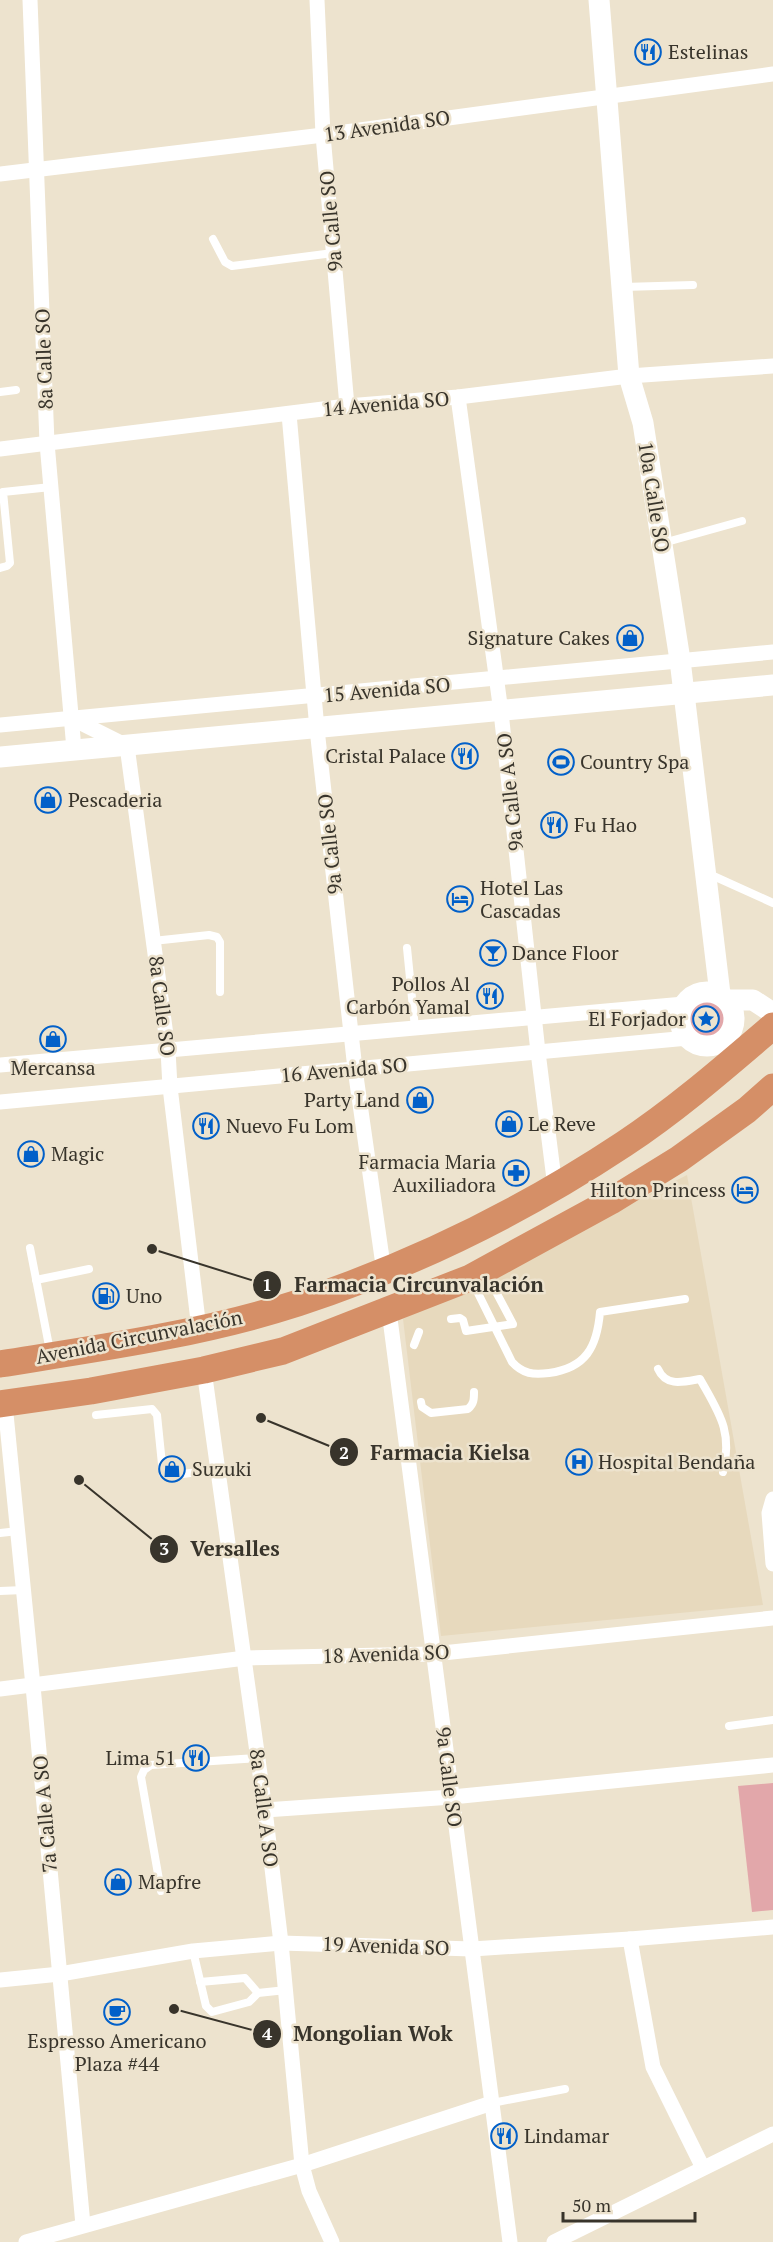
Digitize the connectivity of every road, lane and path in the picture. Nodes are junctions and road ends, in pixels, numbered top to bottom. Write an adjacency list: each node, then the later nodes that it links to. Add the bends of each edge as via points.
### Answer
1 (30, 0): 7 (street, 8a Calle SO)
2 (317, 0): 6 (street, 9a Calle SO)
3 (599, 0): 5 (street, 10a Calle SO)
4 (773, 74): 5 (street, 13 Avenida SO)
5 (606, 96): 6 (street, 13 Avenida SO); 12 (street, 10a Calle SO)
6 (323, 135): 7 (street, 13 Avenida SO); 10 (street, 9a Calle SO)
7 (36, 169): 8 (street, 13 Avenida SO); 20 (street, 8a Calle SO)
8 (0, 174)
9 (213, 238): 10 (lane, via 225,262 232,266)
10 (333, 253): 18 (street, 9a Calle SO)
11 (693, 285): 12 (lane)
12 (621, 286): 14 (street, 10a Calle SO)
13 (773, 366): 14 (street, 14 Avenida SO)
14 (629, 376): 17 (street, 14 Avenida SO); 25 (street, 10a Calle SO, via 643,423)
15 (16, 390): 16 (lane)
16 (0, 392)
17 (458, 397): 18 (street, 14 Avenida SO); 29 (street, 9a Calle A SO)
18 (347, 406): 19 (street, 14 Avenida SO)
19 (289, 414): 20 (street, 14 Avenida SO); 32 (street, 9a Calle SO)
20 (47, 443): 21 (street, 14 Avenida SO); 22 (street, 8a Calle SO)
21 (0, 449)
22 (51, 487): 23 (lane); 34 (street, 8a Calle SO)
23 (2, 493): 26 (lane, via 10,563)
24 (742, 521): 25 (lane)
25 (662, 543): 28 (street, 10a Calle SO)
26 (0, 568)
27 (773, 652): 28 (street, 15 Avenida SO)
28 (680, 660): 29 (street, 15 Avenida SO); 31 (street, 10a Calle SO)
29 (497, 680): 32 (street, 15 Avenida SO); 33 (street, 9a Calle A SO)
30 (773, 685): 31 (street, 15 Avenida SO)
31 (684, 693): 33 (street, 15 Avenida SO); 40 (street, 10a Calle SO)
32 (315, 697): 34 (street, 15 Avenida SO); 36 (street, 9a Calle SO)
33 (501, 712): 36 (street, 15 Avenida SO); 48 (street, 9a Calle A SO)
34 (71, 718): 35 (street, 15 Avenida SO); 37 (street); 38 (street, 8a Calle SO)
35 (0, 725)
36 (317, 729): 37 (street, 15 Avenida SO); 51 (street, 9a Calle SO)
37 (127, 746): 38 (street, 15 Avenida SO); 42 (street, 8a Calle SO)
38 (74, 749): 39 (street, 15 Avenida SO)
39 (0, 757)
40 (706, 872): 41 (lane); 45 (street, 10a Calle SO)
41 (773, 903)
42 (153, 941): 44 (lane, via 217,937); 53 (street, 8a Calle SO)
43 (407, 948): 50 (lane)
44 (220, 992)
45 (724, 997): 46 (street, via 704,991); 47 (street, via 753,1000); 54 (street, via 733,1008)
46 (684, 1004): 48 (street, 16 Avenida SO); 52 (street, via 680,1022)
47 (773, 1013)
48 (534, 1017): 50 (street, 16 Avenida SO); 55 (street, 9a Calle A SO)
49 (773, 1026): 54 (highway, Avenida Circunvalación)
50 (415, 1028): 51 (street, 16 Avenida SO)
51 (351, 1034): 53 (street, 16 Avenida SO); 57 (street, 9a Calle SO)
52 (688, 1038): 54 (street, via 696,1044); 55 (street, 16 Avenida SO)
53 (168, 1050): 56 (street, 16 Avenida SO); 58 (street, 8a Calle SO)
54 (729, 1050): 61 (highway, Avenida Circunvalación, via 633,1138)
55 (538, 1052): 57 (street, 16 Avenida SO); 61 (street, 9a Calle A SO)
56 (0, 1065)
57 (355, 1069): 58 (street, 16 Avenida SO); 65 (street, 9a Calle SO)
58 (170, 1087): 60 (street, 16 Avenida SO); 72 (street, 8a Calle SO)
59 (773, 1087): 66 (highway, via 680,1159)
60 (0, 1102)
61 (555, 1187): 63 (highway, Avenida Circunvalación)
62 (30, 1248): 67 (lane)
63 (438, 1249): 65 (highway, Avenida Circunvalación); 69 (highway, via 424,1268 395,1282 387,1298)
64 (89, 1269): 67 (lane)
65 (384, 1272): 72 (highway, Avenida Circunvalación, via 297,1303)
66 (477, 1274): 69 (highway); 71 (lane); 71 (lane, via 513,1324)
67 (36, 1280): 75 (lane)
68 (685, 1299): 71 (lane, via 600,1312 598,1334 589,1352 580,1364 560,1372 535,1375 521,1371 512,1362)
69 (389, 1311): 79 (highway, via 283,1351); 93 (street, 9a Calle SO)
70 (451, 1319): 71 (lane, via 463,1320 466,1331)
71 (496, 1327)
72 (199, 1329): 75 (highway, Avenida Circunvalación); 82 (highway, via 198,1346 186,1358 108,1376)
73 (419, 1332): 74 (lane)
74 (414, 1345)
75 (51, 1355): 77 (highway, Avenida Circunvalación)
76 (0, 1358): 77 (street)
77 (0, 1364)
78 (658, 1369): 85 (lane, via 667,1381 700,1379 723,1421 729,1451)
79 (204, 1370): 82 (highway); 84 (street, 8a Calle A SO)
80 (474, 1392): 81 (lane, via 468,1409 431,1413)
81 (421, 1402)
82 (94, 1403): 83 (highway); 84 (lane, via 152,1409 157,1415 163,1474)
83 (2, 1404): 87 (street, 7a Calle A SO)
84 (218, 1470): 94 (street, 8a Calle A SO)
85 (723, 1472)
86 (773, 1499): 89 (street, via 769,1532)
87 (18, 1532): 88 (lane); 90 (street, 7a Calle A SO)
88 (0, 1533)
89 (773, 1564)
90 (24, 1590): 91 (lane); 95 (street, 7a Calle A SO)
91 (0, 1592)
92 (773, 1618): 93 (street, 18 Avenida SO)
93 (433, 1654): 94 (street, 18 Avenida SO); 101 (street, 9a Calle SO)
94 (245, 1658): 95 (street, 18 Avenida SO); 99 (street, 8a Calle A SO)
95 (33, 1686): 96 (street, 18 Avenida SO); 109 (street, 7a Calle A SO)
96 (0, 1689)
97 (773, 1720): 98 (lane)
98 (729, 1726)
99 (258, 1758): 102 (street, 8a Calle A SO); 103 (lane, via 151,1765 144,1770 141,1777)
100 (773, 1765): 101 (street)
101 (452, 1797): 102 (street); 107 (street, 9a Calle SO)
102 (265, 1810): 106 (street, 8a Calle A SO)
103 (161, 1891)
104 (773, 1927): 105 (street, 19 Avenida SO)
105 (630, 1939): 107 (street, 19 Avenida SO); 118 (street, via 653,2067)
106 (281, 1943): 107 (street, 19 Avenida SO); 108 (street, 19 Avenida SO); 112 (street, 8a Calle A SO)
107 (472, 1949): 115 (street, 9a Calle SO)
108 (193, 1951): 109 (street, 19 Avenida SO); 111 (lane)
109 (60, 1974): 110 (street, 19 Avenida SO); 119 (street, 7a Calle A SO)
110 (0, 1980)
111 (200, 1982): 113 (lane, via 245,1978); 113 (lane, via 206,2006 213,2012 249,2002)
112 (286, 1990): 113 (lane); 117 (street, 8a Calle A SO)
113 (258, 1993)
114 (565, 2089): 115 (lane)
115 (492, 2103): 117 (street); 122 (street, 9a Calle SO)
116 (773, 2134): 118 (street)
117 (302, 2165): 119 (street); 121 (street, 8a Calle A SO)
118 (703, 2168): 123 (street)
119 (83, 2225): 120 (street)
120 (26, 2242)
121 (332, 2242)
122 (510, 2242)
123 (554, 2242)

